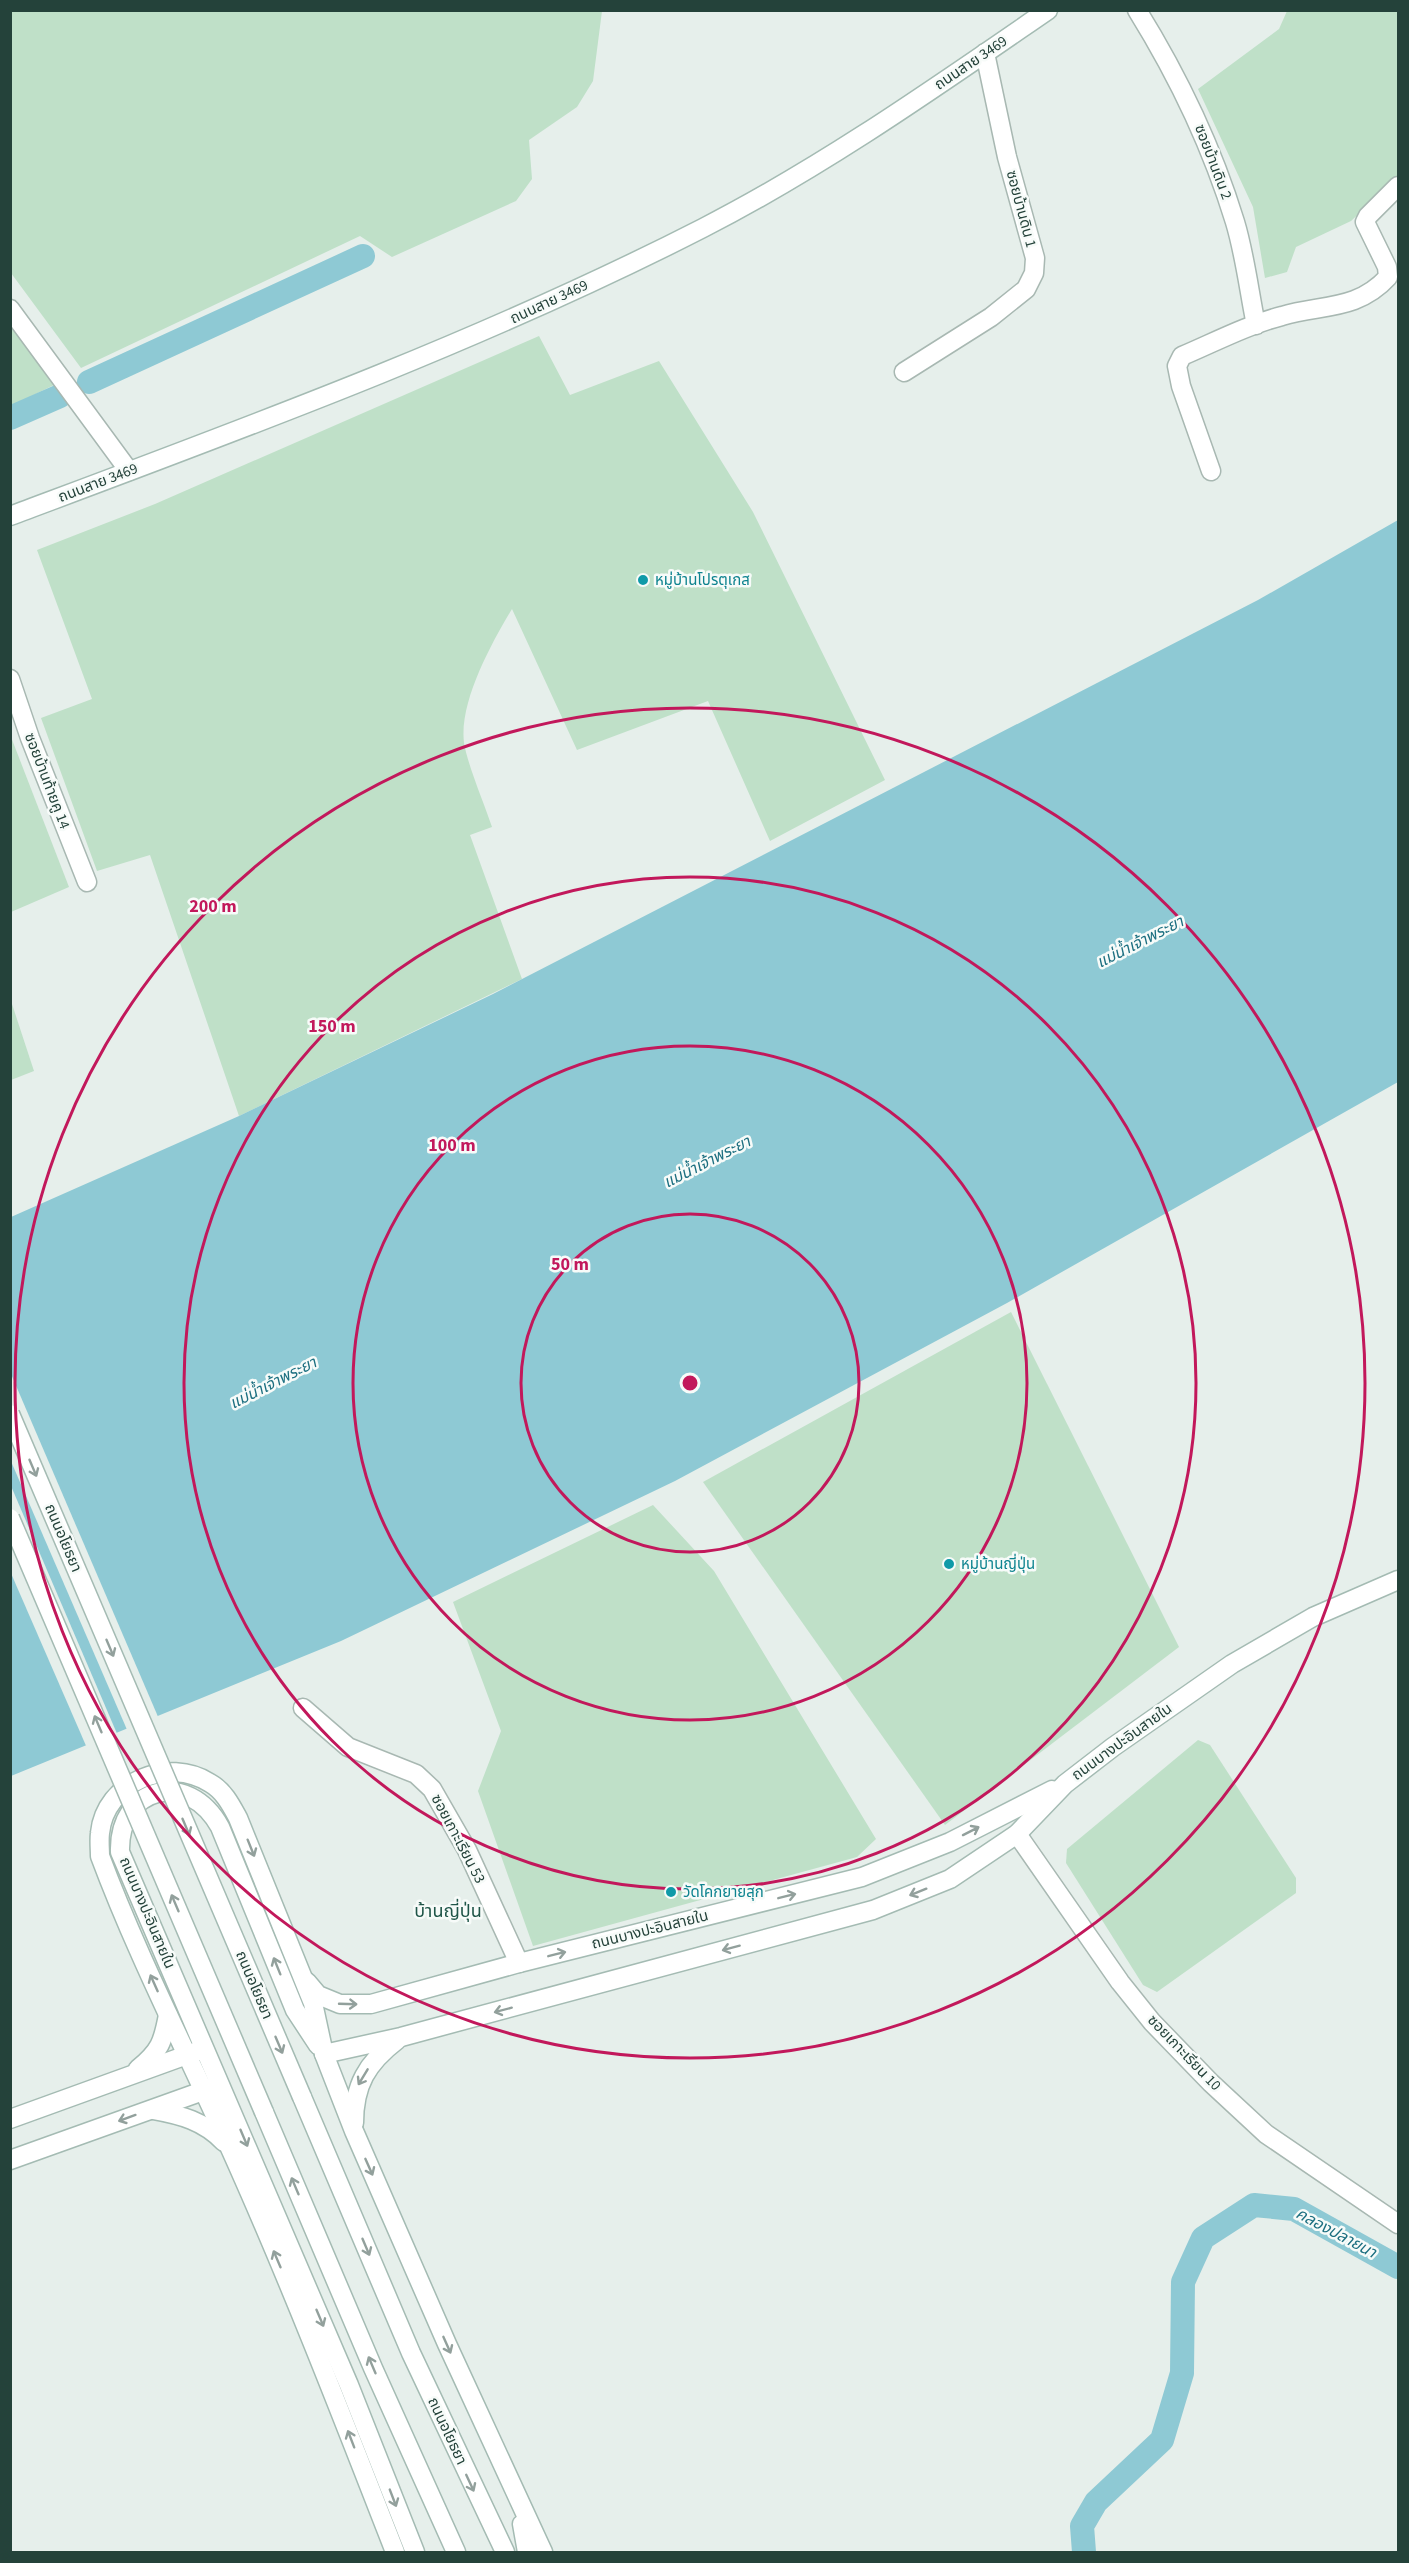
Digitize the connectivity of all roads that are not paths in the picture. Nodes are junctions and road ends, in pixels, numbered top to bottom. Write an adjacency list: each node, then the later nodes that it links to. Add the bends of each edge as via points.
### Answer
1 (1048, 10): 3 (main road, ถนนสาย 3469)
2 (1137, 10): 6 (main road, ซอยบ้านดิน 2, via 1214,159 1236,224)
3 (985, 53): 7 (main road, ซอยบ้านดิน 1, via 1007,157 1035,258 1034,273 1026,290 991,317); 8 (main road, ถนนสาย 3469, via 768,191 628,265 433,354)
4 (1398, 186): 6 (main road, via 1365,222 1387,267 1388,277 1376,290 1344,304 1283,315)
5 (10, 309): 8 (main road)
6 (1256, 325): 9 (main road, via 1182,356 1177,366)
7 (904, 372)
8 (129, 471): 10 (main road, ถนนสาย 3469)
9 (1211, 471)
10 (10, 516)
11 (10, 680): 12 (main road, ซอยบ้านท้ายคู 14)
12 (87, 882)
13 (10, 1414): 39 (main road, ถนนอโยธยา, one-way to 39, bridge, via 411,2353)
14 (10, 1518): 38 (main road, one-way to 14, bridge, via 373,2368)
15 (1398, 1580): 17 (main road, ถนนบางปะอินสายใน, via 1313,1617 1232,1664)
16 (303, 1708): 19 (main road, ซอยเกาะเรียน 53, via 348,1747 416,1774 432,1789 467,1850)
17 (1065, 1784): 18 (main road, ถนนบางปะอินสายใน); 19 (main road, ถนนบางปะอินสายใน, one-way to 17, via 862,1877 950,1842)
18 (1017, 1834): 22 (main road, ถนนบางปะอินสายใน, one-way to 22, via 950,1879 873,1910); 34 (main road, ซอยเกาะเรียน 10, via 1120,1982 1152,2022 1211,2083 1266,2134)
19 (519, 1963): 20 (main road, ถนนบางปะอินสายใน, one-way to 19, via 318,1995 340,2004 371,2004)
20 (302, 1974): 21 (main road, ถนนบางปะอินสายใน, one-way to 20, via 100,1856 100,1832 107,1809 122,1790 142,1777 165,1771 188,1773 210,1783 228,1799); 24 (main road, ถนนบางปะอินสายใน)
21 (168, 2015): 25 (main road, ถนนบางปะอินสายใน); 26 (main road, via 164,2039 155,2055)
22 (401, 2037): 24 (main road, ถนนบางปะอินสายใน); 31 (main road, one-way to 31, via 383,2051 358,2086)
23 (206, 2049): 24 (main road, ถนนบางปะอินสายใน, one-way to 23, via 295,2010 212,1811 199,1800 167,1791 150,1795 125,1819 120,1852); 25 (main road); 27 (main road, ถนนบางปะอินสายใน)
24 (324, 2054): 31 (main road)
25 (187, 2055): 26 (main road); 28 (main road, ถนนบางปะอินสายใน)
26 (127, 2077): 30 (main road)
27 (221, 2084): 28 (main road); 37 (main road, ถนนบางปะอินสายใน, one-way to 37, via 356,2402)
28 (204, 2091): 29 (main road); 32 (main road)
29 (150, 2110): 32 (main road, via 183,2115 212,2129); 33 (main road, one-way to 33)
30 (10, 2119)
31 (354, 2131): 35 (main road, one-way to 35)
32 (230, 2148): 36 (main road, one-way to 32, via 326,2375)
33 (10, 2160)
34 (1398, 2224)
35 (518, 2499): 40 (main road); 41 (main road)
36 (395, 2553)
37 (415, 2553)
38 (456, 2553)
39 (505, 2553)
40 (527, 2553)
41 (543, 2553)

